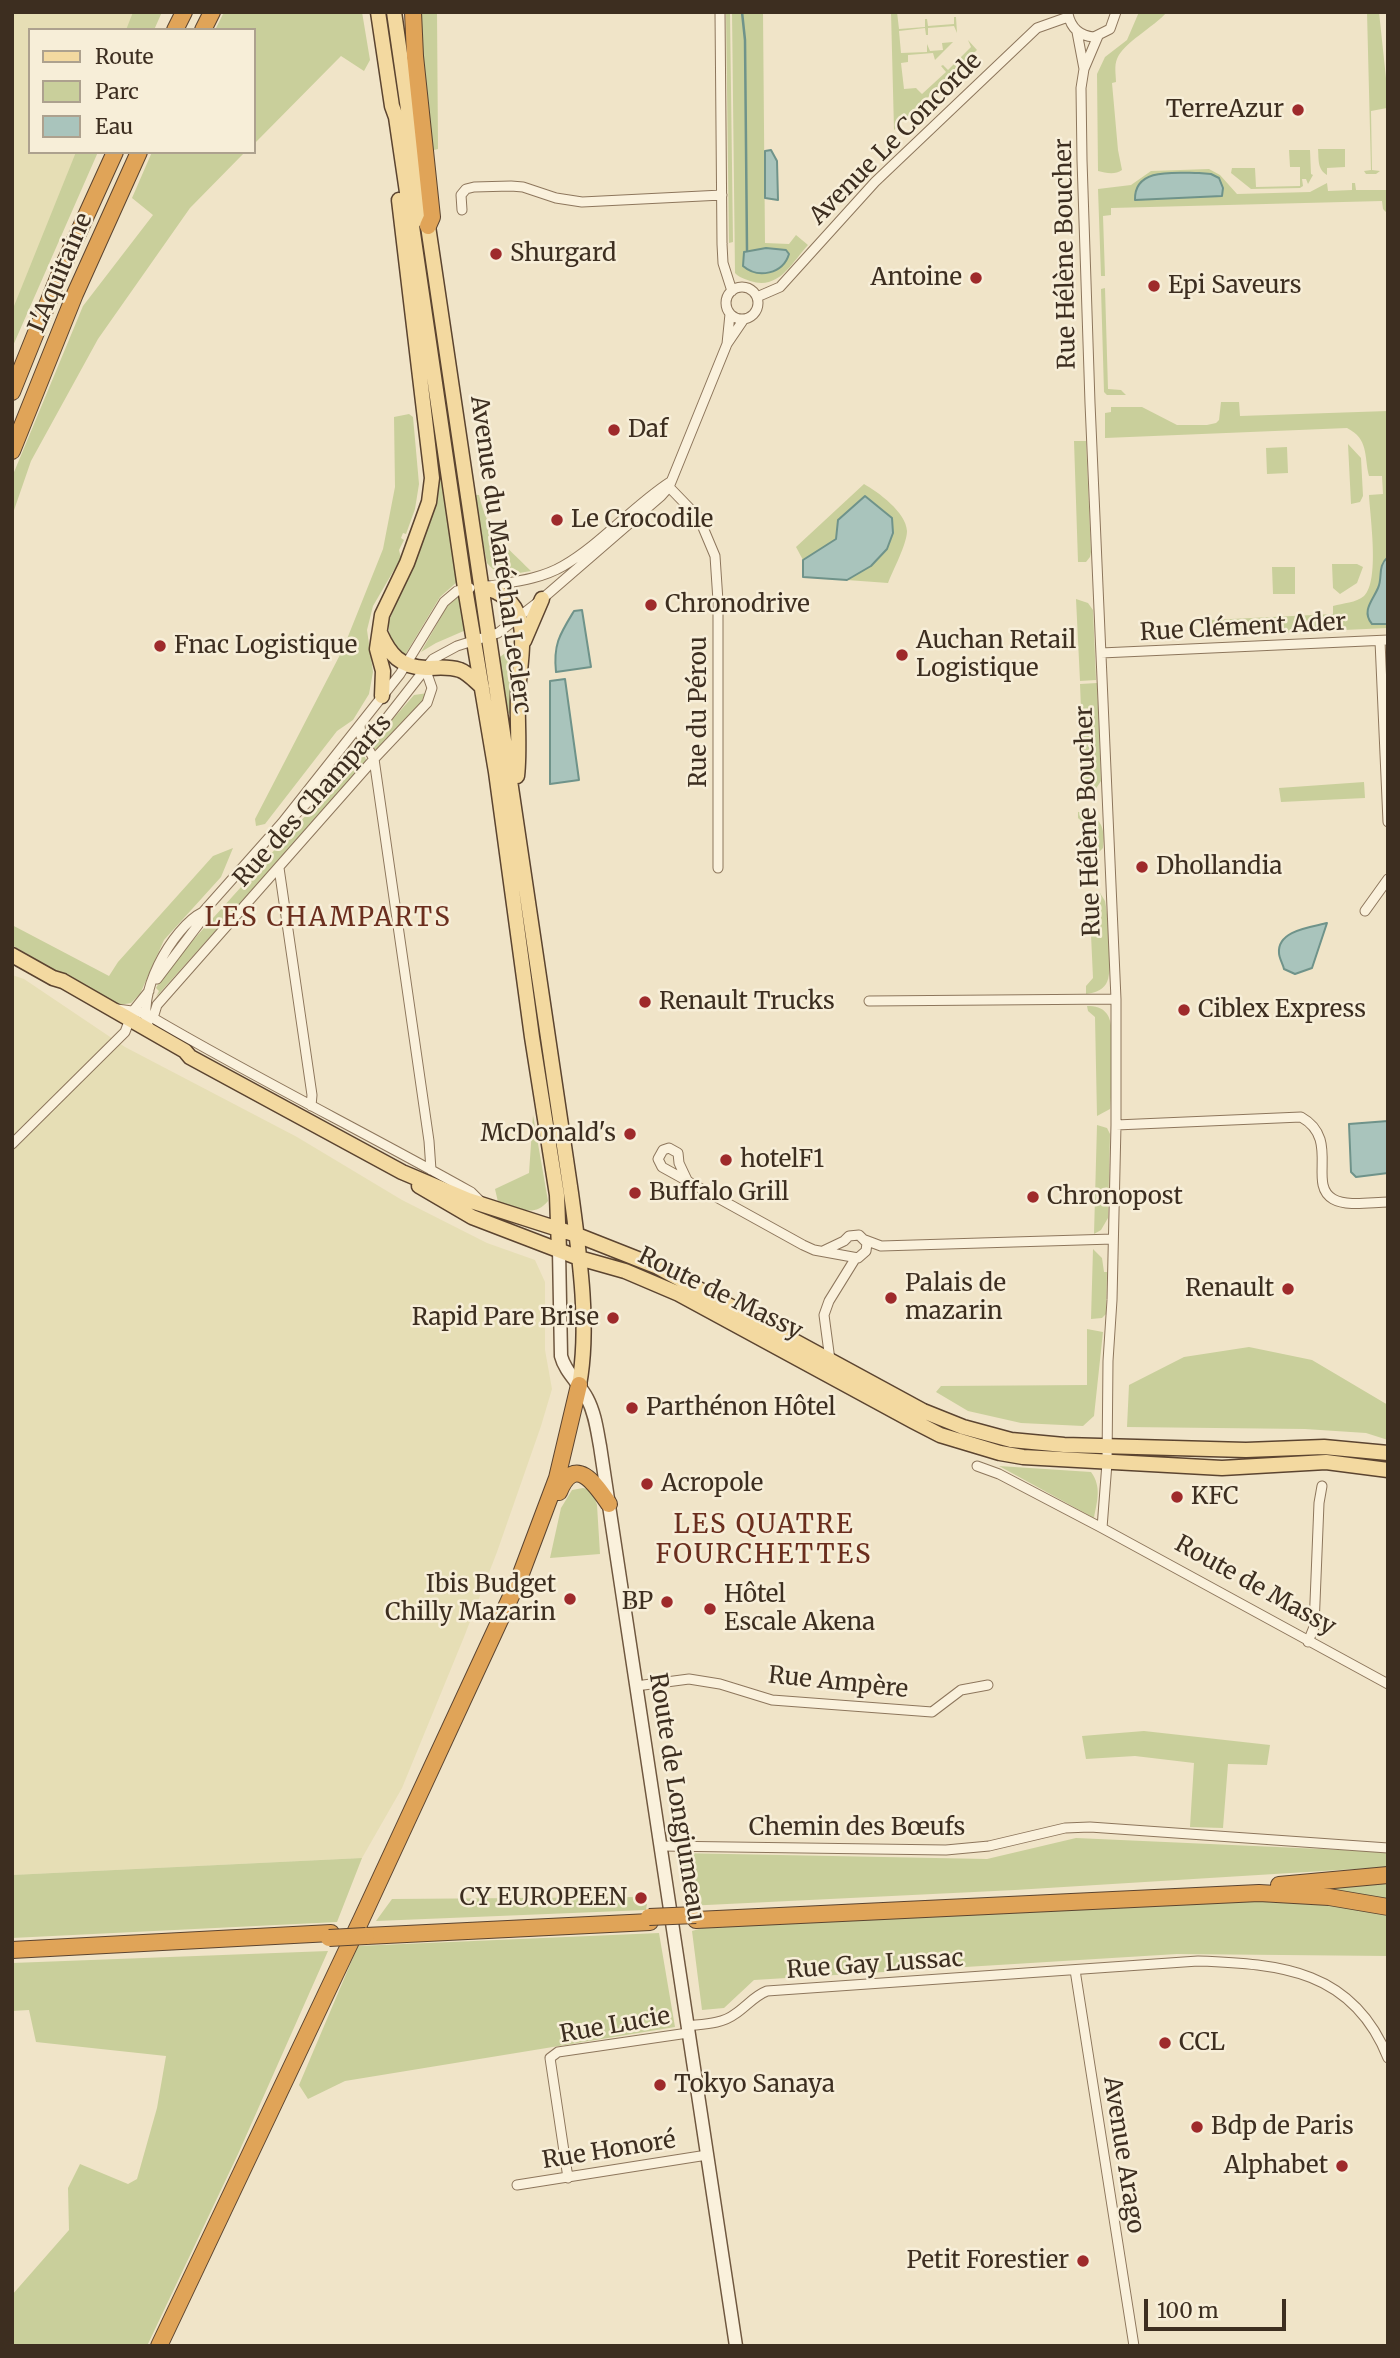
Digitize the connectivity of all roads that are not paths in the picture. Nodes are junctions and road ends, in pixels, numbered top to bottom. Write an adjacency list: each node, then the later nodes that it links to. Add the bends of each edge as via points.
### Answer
1 (184, 12): 9 (highway)
2 (212, 12): 10 (highway)
3 (378, 12): 14 (main road, Avenue du Maréchal Leclerc)
4 (394, 12): 19 (main road, Avenue du Maréchal Leclerc)
5 (413, 12): 19 (highway, via 432,217)
6 (720, 12): 17 (street)
7 (1116, 12): 12 (street, Rue Hélène Boucher, via 1110,29)
8 (1068, 15): 11 (street, Rue Hélène Boucher); 21 (street, Avenue Le Concorde, via 1037,28 875,182 780,287)
9 (176, 28)
10 (204, 28)
11 (1077, 32): 12 (street); 13 (street, Rue Hélène Boucher)
12 (1098, 36): 13 (street, Rue Hélène Boucher)
13 (1084, 69): 37 (street, Rue Hélène Boucher, via 1087,324)
14 (392, 106): 29 (main road, Avenue du Maréchal Leclerc); 32 (main road, via 388,117 432,478 429,502)
15 (114, 154): 25 (highway, L'Aquitaine)
16 (138, 154): 26 (highway, L'Aquitaine)
17 (722, 195): 18 (street, via 582,202 523,187 474,187 461,195); 20 (street, via 723,263)
18 (462, 209)
19 (428, 226): 28 (main road, Avenue du Maréchal Leclerc)
20 (732, 291): 21 (street, via 746,288); 22 (street, via 726,304)
21 (757, 297): 23 (street, via 755,314)
22 (730, 314): 23 (street); 24 (street)
23 (744, 319): 24 (street)
24 (727, 344): 27 (street)
25 (12, 392)
26 (12, 451)
27 (670, 484): 28 (street, via 563,566); 30 (street); 49 (street, Rue du Pérou, via 699,518 715,556)
28 (481, 587): 29 (street); 31 (main road, via 501,595); 33 (main road, Avenue du Maréchal Leclerc)
29 (465, 588): 34 (main road, Avenue du Maréchal Leclerc); 38 (street, Rue des Champarts, via 444,602)
30 (542, 599): 31 (street); 36 (main road)
31 (519, 618): 33 (street); 36 (main road)
32 (379, 631): 38 (main road, via 390,654); 41 (main road)
33 (489, 638): 34 (street); 45 (main road, Avenue du Maréchal Leclerc)
34 (473, 641): 39 (street, Rue des Champarts, via 444,651); 40 (main road, Avenue du Maréchal Leclerc)
35 (1384, 641): 37 (street, Rue Clément Ader); 46 (street)
36 (524, 642): 45 (main road)
37 (1101, 653): 55 (street, Rue Hélène Boucher)
38 (407, 664): 39 (main road); 41 (street, Rue des Champarts)
39 (425, 668): 40 (main road, via 462,670); 43 (street, Rue des Champarts); 44 (street, Rue des Champarts, via 432,688 427,703)
40 (482, 687): 60 (main road, Avenue du Maréchal Leclerc)
41 (382, 696): 42 (street, Rue des Champarts)
42 (360, 725): 43 (street, Rue des Champarts); 47 (street, Rue des Champarts)
43 (364, 743): 44 (street); 47 (street, Rue des Champarts)
44 (374, 759): 48 (street, Rue des Champarts); 66 (street)
45 (514, 799): 60 (main road, Avenue du Maréchal Leclerc)
46 (1388, 821)
47 (282, 823): 54 (street, Rue des Champarts, via 169,947)
48 (279, 868): 58 (street, Rue des Champarts, via 158,1005); 61 (street)
49 (718, 868)
50 (1388, 879): 51 (street)
51 (1366, 911)
52 (12, 955): 53 (main road)
53 (53, 978): 57 (main road); 57 (main road, via 60,986)
54 (150, 988): 57 (street, Rue des Champarts); 58 (street, Rue des Champarts)
55 (1116, 999): 56 (street); 62 (street, Rue Hélène Boucher)
56 (869, 1001)
57 (130, 1019): 58 (main road); 59 (main road); 63 (street, Rue des Champarts)
58 (150, 1021): 59 (main road); 61 (street, Route de Massy)
59 (190, 1057): 67 (main road)
60 (549, 1105): 71 (main road); 72 (main road)
61 (310, 1106): 66 (street, Route de Massy)
62 (1116, 1125): 69 (street, via 1301,1117 1317,1129 1322,1142 1323,1182 1333,1199); 73 (street, Rue Hélène Boucher)
63 (12, 1144)
64 (679, 1163): 65 (street); 65 (street, via 678,1153 666,1148 658,1159); 68 (street)
65 (665, 1169): 68 (street)
66 (431, 1170): 70 (street, Route de Massy, via 471,1192)
67 (402, 1172): 70 (main road, Route de Massy); 77 (main road, Route de Massy, via 472,1217)
68 (687, 1180): 78 (street, via 803,1245)
69 (1388, 1202)
70 (484, 1205): 71 (main road, Route de Massy)
71 (559, 1230): 72 (main road, Route de Massy); 77 (main road)
72 (577, 1235): 81 (main road); 82 (main road, Route de Massy, via 658,1267)
73 (1112, 1239): 76 (street); 84 (street, Rue Hélène Boucher)
74 (865, 1240): 75 (street, via 852,1235); 76 (street); 79 (street)
75 (844, 1241): 78 (street); 80 (street, via 843,1248)
76 (881, 1246): 79 (street)
77 (559, 1250): 81 (main road, Route de Massy); 83 (street, Route de Longjumeau, via 561,1356)
78 (823, 1251): 80 (street)
79 (865, 1254): 80 (street)
80 (851, 1257): 82 (street, via 824,1315)
81 (579, 1258): 83 (main road, via 583,1365); 86 (main road, Route de Massy, via 679,1294 940,1435 1023,1457)
82 (830, 1360): 84 (main road, Route de Massy, via 923,1411 963,1427 1011,1440)
83 (579, 1385): 90 (highway); 91 (street, Route de Longjumeau, via 593,1413)
84 (1107, 1446): 85 (main road, Route de Massy, via 1324,1447); 86 (street)
85 (1388, 1454)
86 (1107, 1463): 88 (main road, Route de Massy, via 1222,1468 1326,1462); 92 (street)
87 (977, 1466): 92 (street, Route de Massy)
88 (1388, 1470)
89 (1322, 1486): 93 (street, via 1314,1627)
90 (548, 1504): 91 (highway, via 558,1497 564,1481 578,1475 593,1480); 109 (highway, via 519,1579)
91 (609, 1504): 96 (street, Route de Longjumeau)
92 (1102, 1528): 93 (street, Route de Massy)
93 (1308, 1642): 94 (street, Route de Massy)
94 (1388, 1684)
95 (988, 1685): 96 (street, Rue Ampère, via 961,1689 933,1712 772,1700 689,1679)
96 (636, 1686): 97 (street, Route de Longjumeau)
97 (660, 1846): 98 (street, Chemin des Bœufs, via 946,1850 1090,1827); 104 (street, Route de Longjumeau)
98 (1388, 1848)
99 (1388, 1875): 101 (highway, via 1219,1889)
100 (1388, 1907): 101 (highway, via 1259,1893)
101 (696, 1917): 102 (highway, bridge)
102 (12, 1952)
103 (1075, 1970): 104 (street, Rue Gay Lussac, via 767,1991 734,2015); 105 (street, Rue Gay Lussac, via 1198,1961 1250,1963 1304,1973 1341,1994 1357,2010); 111 (street, Avenue Arago)
104 (687, 2030): 106 (street, Route de Longjumeau); 107 (street, Rue Lucie, via 558,2052 550,2058)
105 (1388, 2058)
106 (706, 2155): 107 (street, Rue Honoré); 110 (street, Route de Longjumeau)
107 (568, 2178): 108 (street, Rue Honoré)
108 (517, 2185)
109 (159, 2346)
110 (736, 2346)
111 (1134, 2346)

